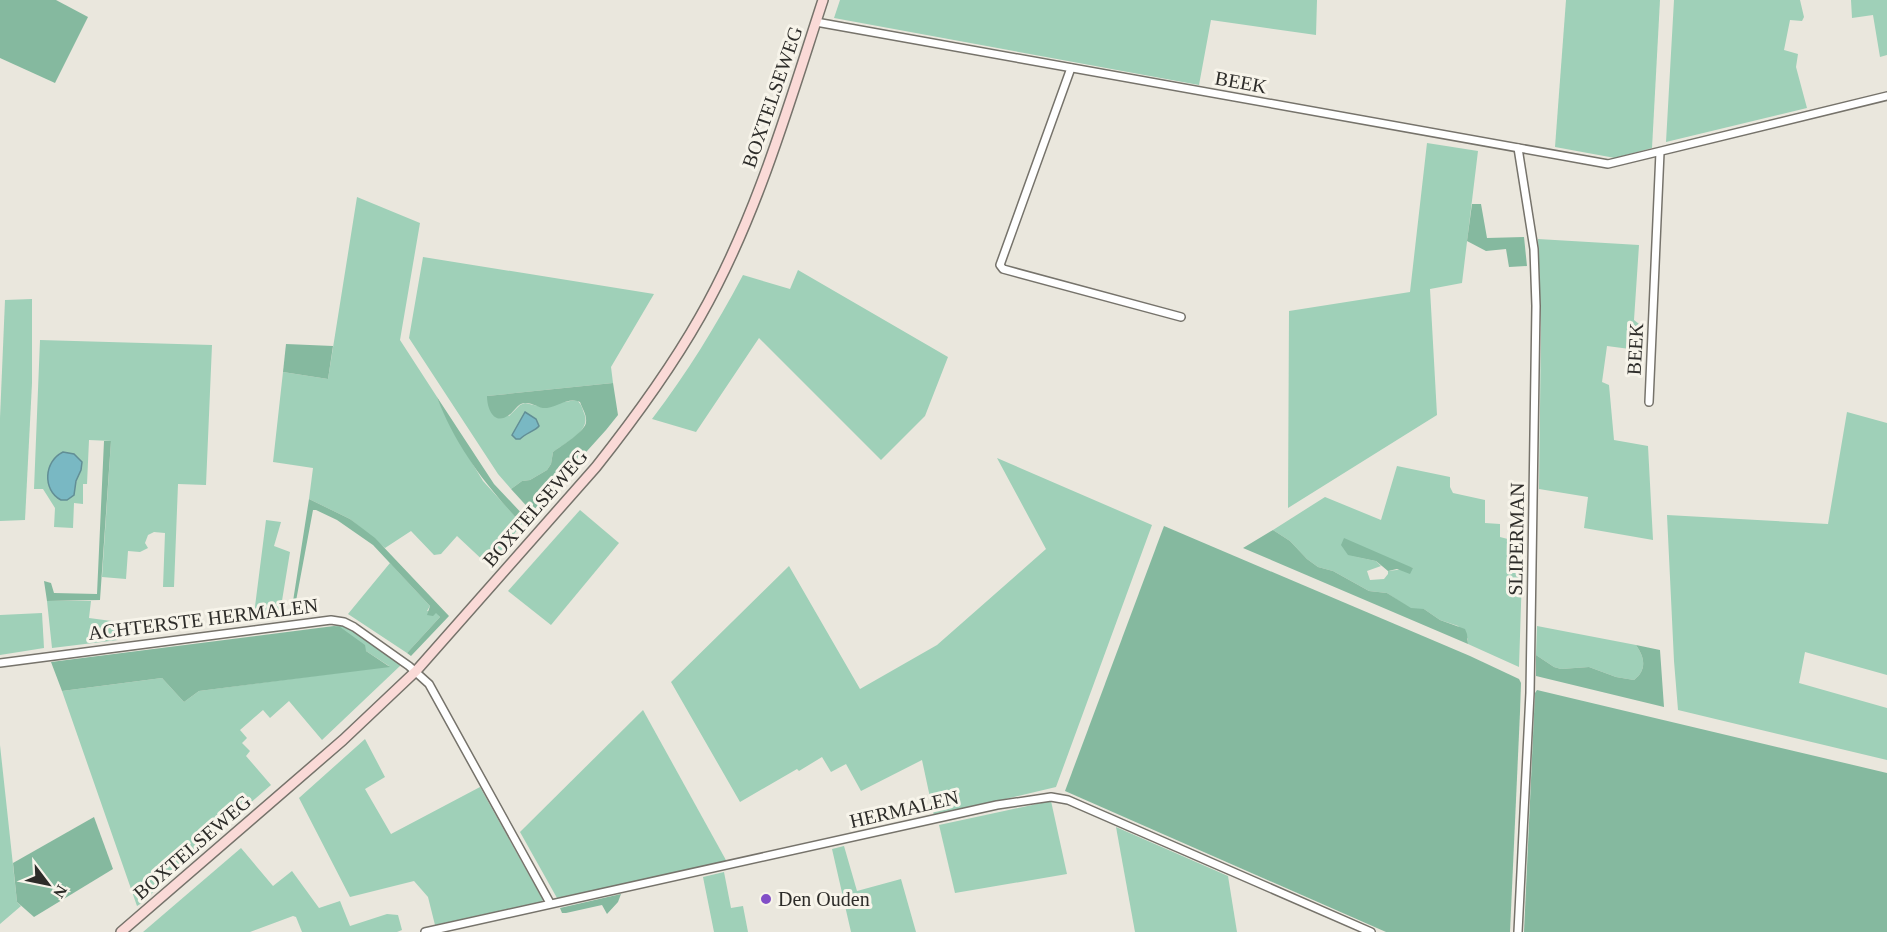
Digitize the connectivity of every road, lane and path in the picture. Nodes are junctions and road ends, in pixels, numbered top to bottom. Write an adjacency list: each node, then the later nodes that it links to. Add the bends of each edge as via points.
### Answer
1 (823, 0): 2 (main road, BOXTELSEWEG)
2 (816, 22): 3 (street, BEEK); 10 (main road, BOXTELSEWEG, via 749,213 701,316 675,359 596,467)
3 (1071, 68): 5 (street, BEEK); 7 (street, via 1000,265 1003,269)
4 (1887, 96): 6 (street, BEEK)
5 (1518, 148): 6 (street, BEEK, via 1608,164); 15 (street, SLIPERMAN, via 1534,249 1536,306 1530,693)
6 (1660, 153): 8 (street, BEEK)
7 (1181, 317)
8 (1649, 402)
9 (0, 663): 10 (street, ACHTERSTE HERMALEN, via 331,620 354,627)
10 (416, 671): 11 (street, ACHTERSTE HERMALEN, via 429,684); 12 (main road, BOXTELSEWEG, via 343,740)
11 (550, 903): 13 (street, HERMALEN); 14 (street, HERMALEN, via 997,805 1051,797 1068,800)
12 (121, 932)
13 (425, 932)
14 (1371, 932)
15 (1518, 932)

